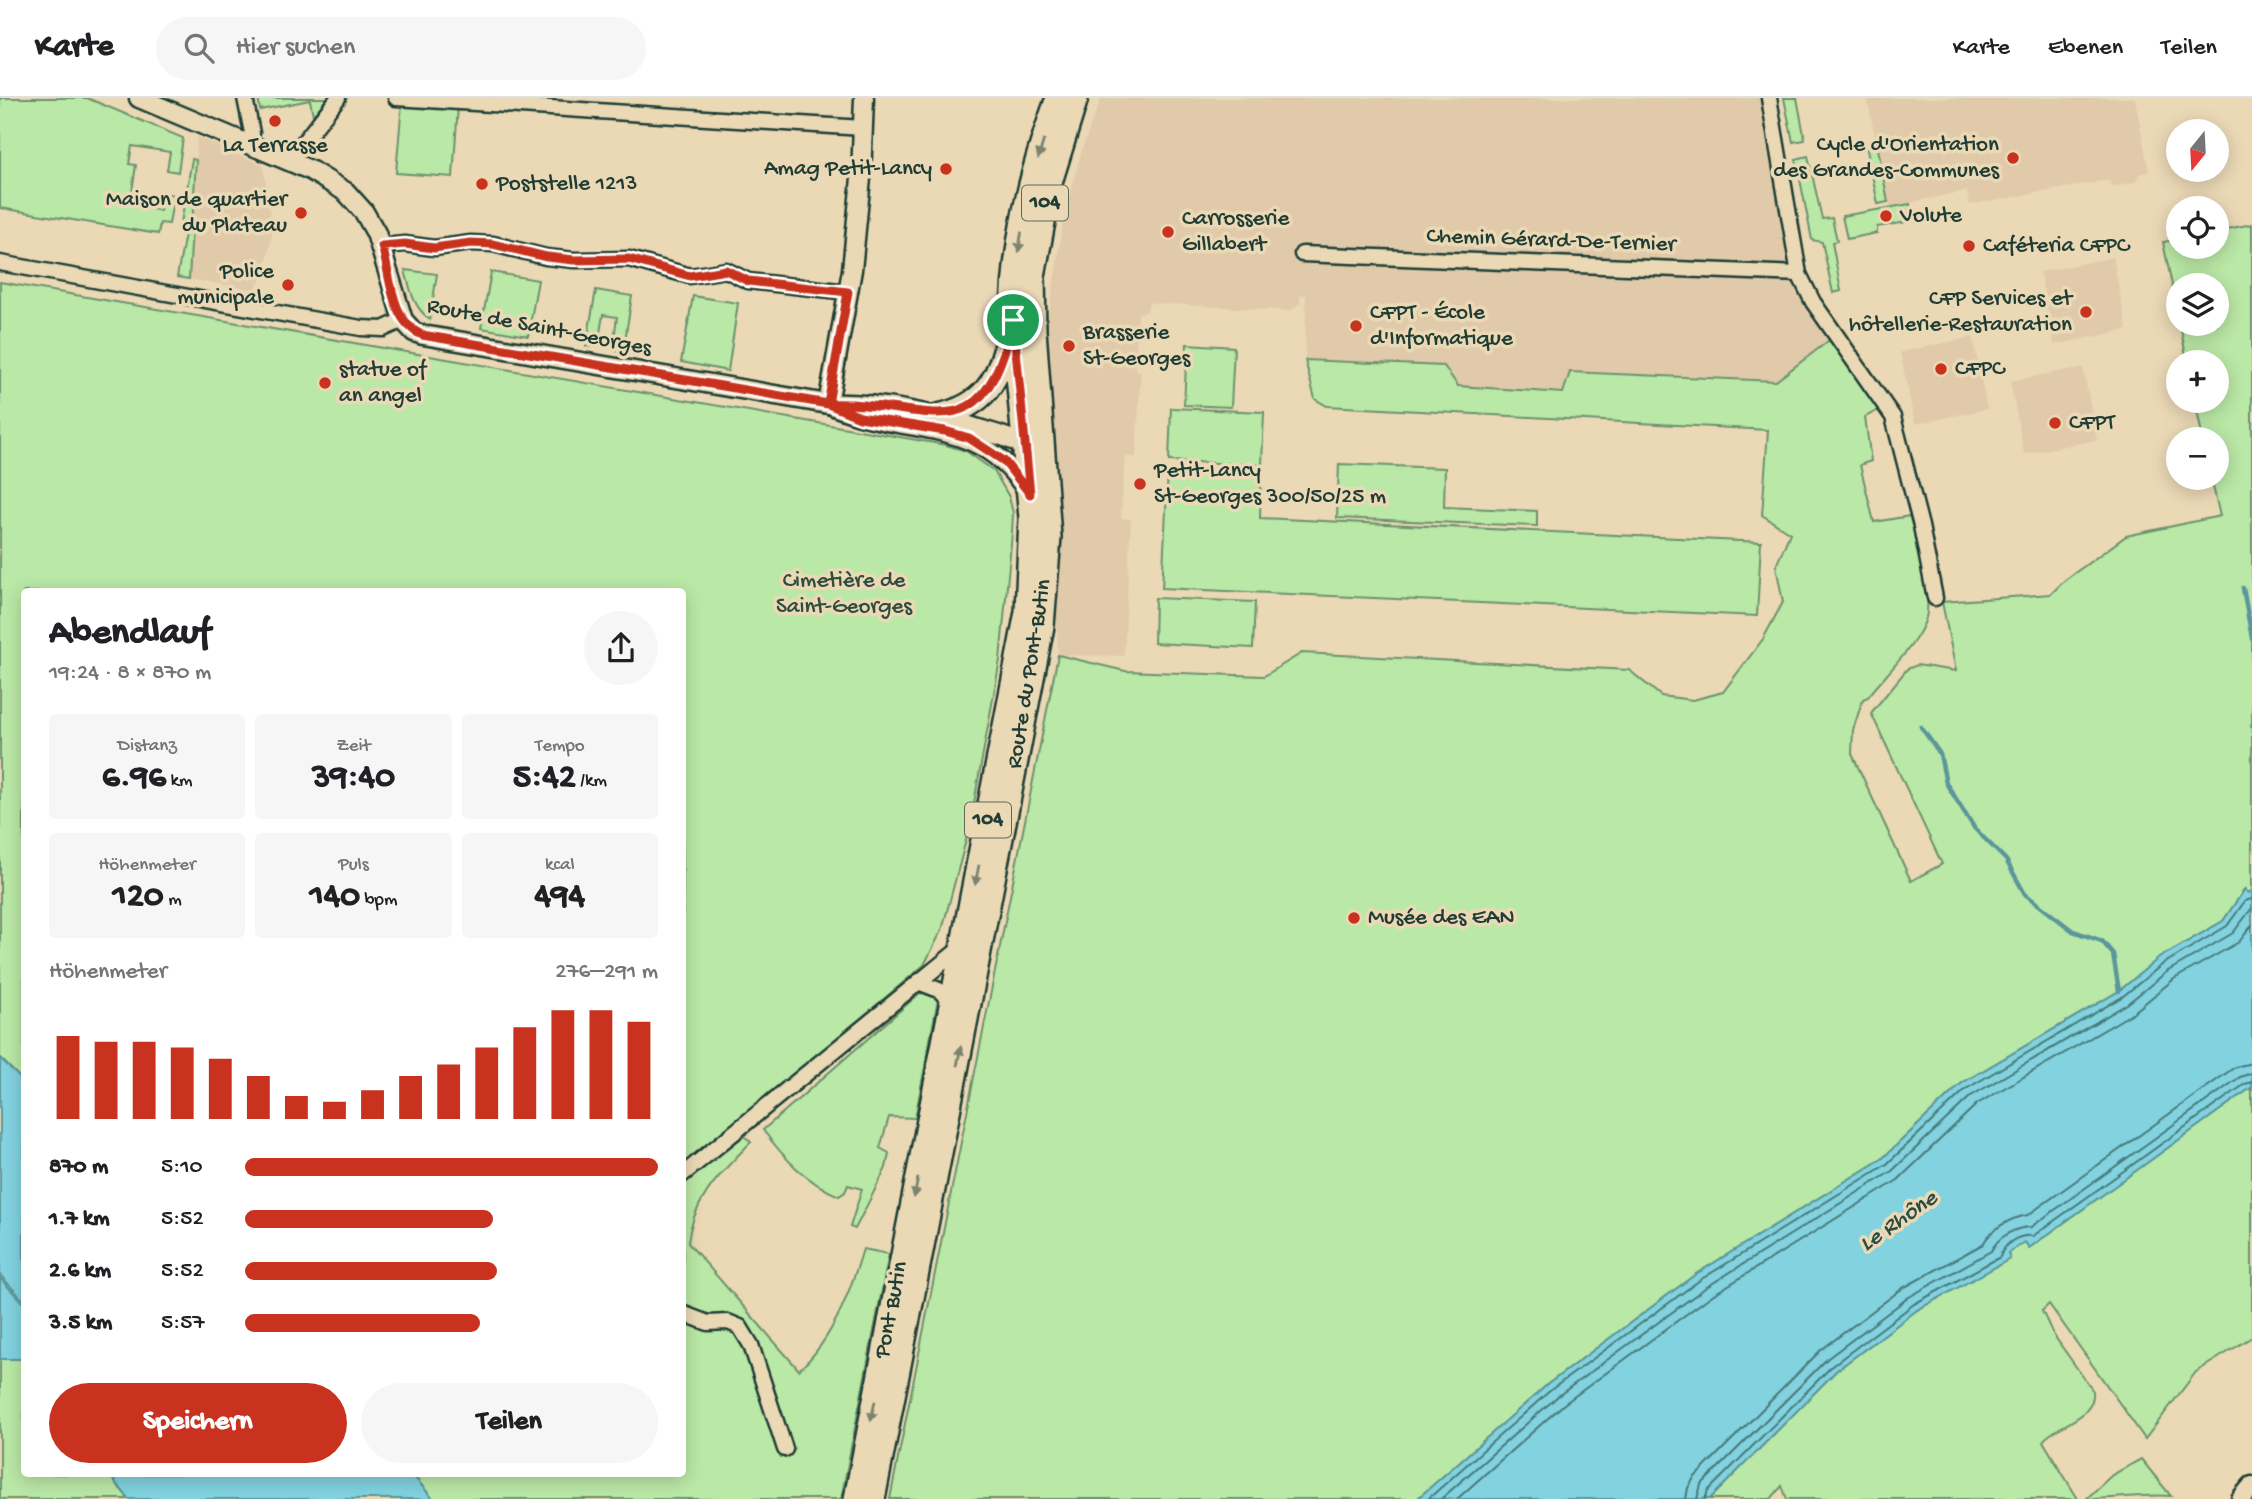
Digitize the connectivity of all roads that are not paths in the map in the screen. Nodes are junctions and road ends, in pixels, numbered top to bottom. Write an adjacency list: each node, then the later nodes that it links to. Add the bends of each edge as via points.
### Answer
1 (139, 98): 11 (street, Route de Saint-Georges)
2 (245, 98): 11 (street, via 252,133)
3 (338, 98): 12 (street)
4 (396, 98): 10 (street)
5 (864, 98): 10 (street)
6 (1058, 98): 18 (main road, Route du Pont-Butin / 104, one-way to 18, via 1018,251)
7 (1076, 98): 18 (main road, Route du Pont-Butin / 104, via 1042,218)
8 (1088, 98): 18 (main road)
9 (1769, 98): 16 (street)
10 (863, 128): 17 (street)
11 (248, 143): 12 (street, Route de Saint-Georges)
12 (292, 162): 13 (street, Route de Saint-Georges, via 346,192 364,212)
13 (382, 246): 17 (street, via 493,244 547,257 629,259 690,276 726,270 748,281); 19 (street, Route de Saint-Georges)
14 (1302, 254): 16 (street, Chemin Gérard-De-Ternier)
15 (0, 263): 19 (street, via 361,328 383,329)
16 (1798, 275): 24 (street, via 1892,417)
17 (848, 292): 20 (street)
18 (1023, 316): 21 (main road, via 988,390 969,406); 22 (main road, Route du Pont-Butin / 104)
19 (403, 320): 20 (street, Route de Saint-Georges, via 414,332 431,337)
20 (828, 404): 21 (street, Route de Saint-Georges, via 863,402); 23 (street, Route de Saint-Georges, via 860,417 969,438 1004,461)
21 (938, 415): 22 (street, Route de Saint-Georges)
22 (1035, 451): 23 (main road, Route du Pont-Butin / 104); 28 (main road, Route du Pont-Butin / 104, one-way to 22, via 1042,626 1049,537)
23 (1030, 494): 25 (main road, Route du Pont-Butin / 104, one-way to 25, via 1027,612)
24 (1935, 598)
25 (963, 946): 26 (street); 27 (main road, Route du Pont-Butin / 104)
26 (918, 982): 27 (street, via 939,990); 29 (street)
27 (952, 1003): 28 (main road, Route du Pont-Butin / 104)
28 (938, 1122): 33 (main road, Pont Butin / 104, one-way to 33); 34 (main road, Pont Butin / 104)
29 (686, 1172)
30 (686, 1315): 31 (street, via 740,1327 751,1345)
31 (785, 1449)
32 (2252, 1486): 35 (street)
33 (856, 1499)
34 (873, 1499)
35 (2241, 1499)

